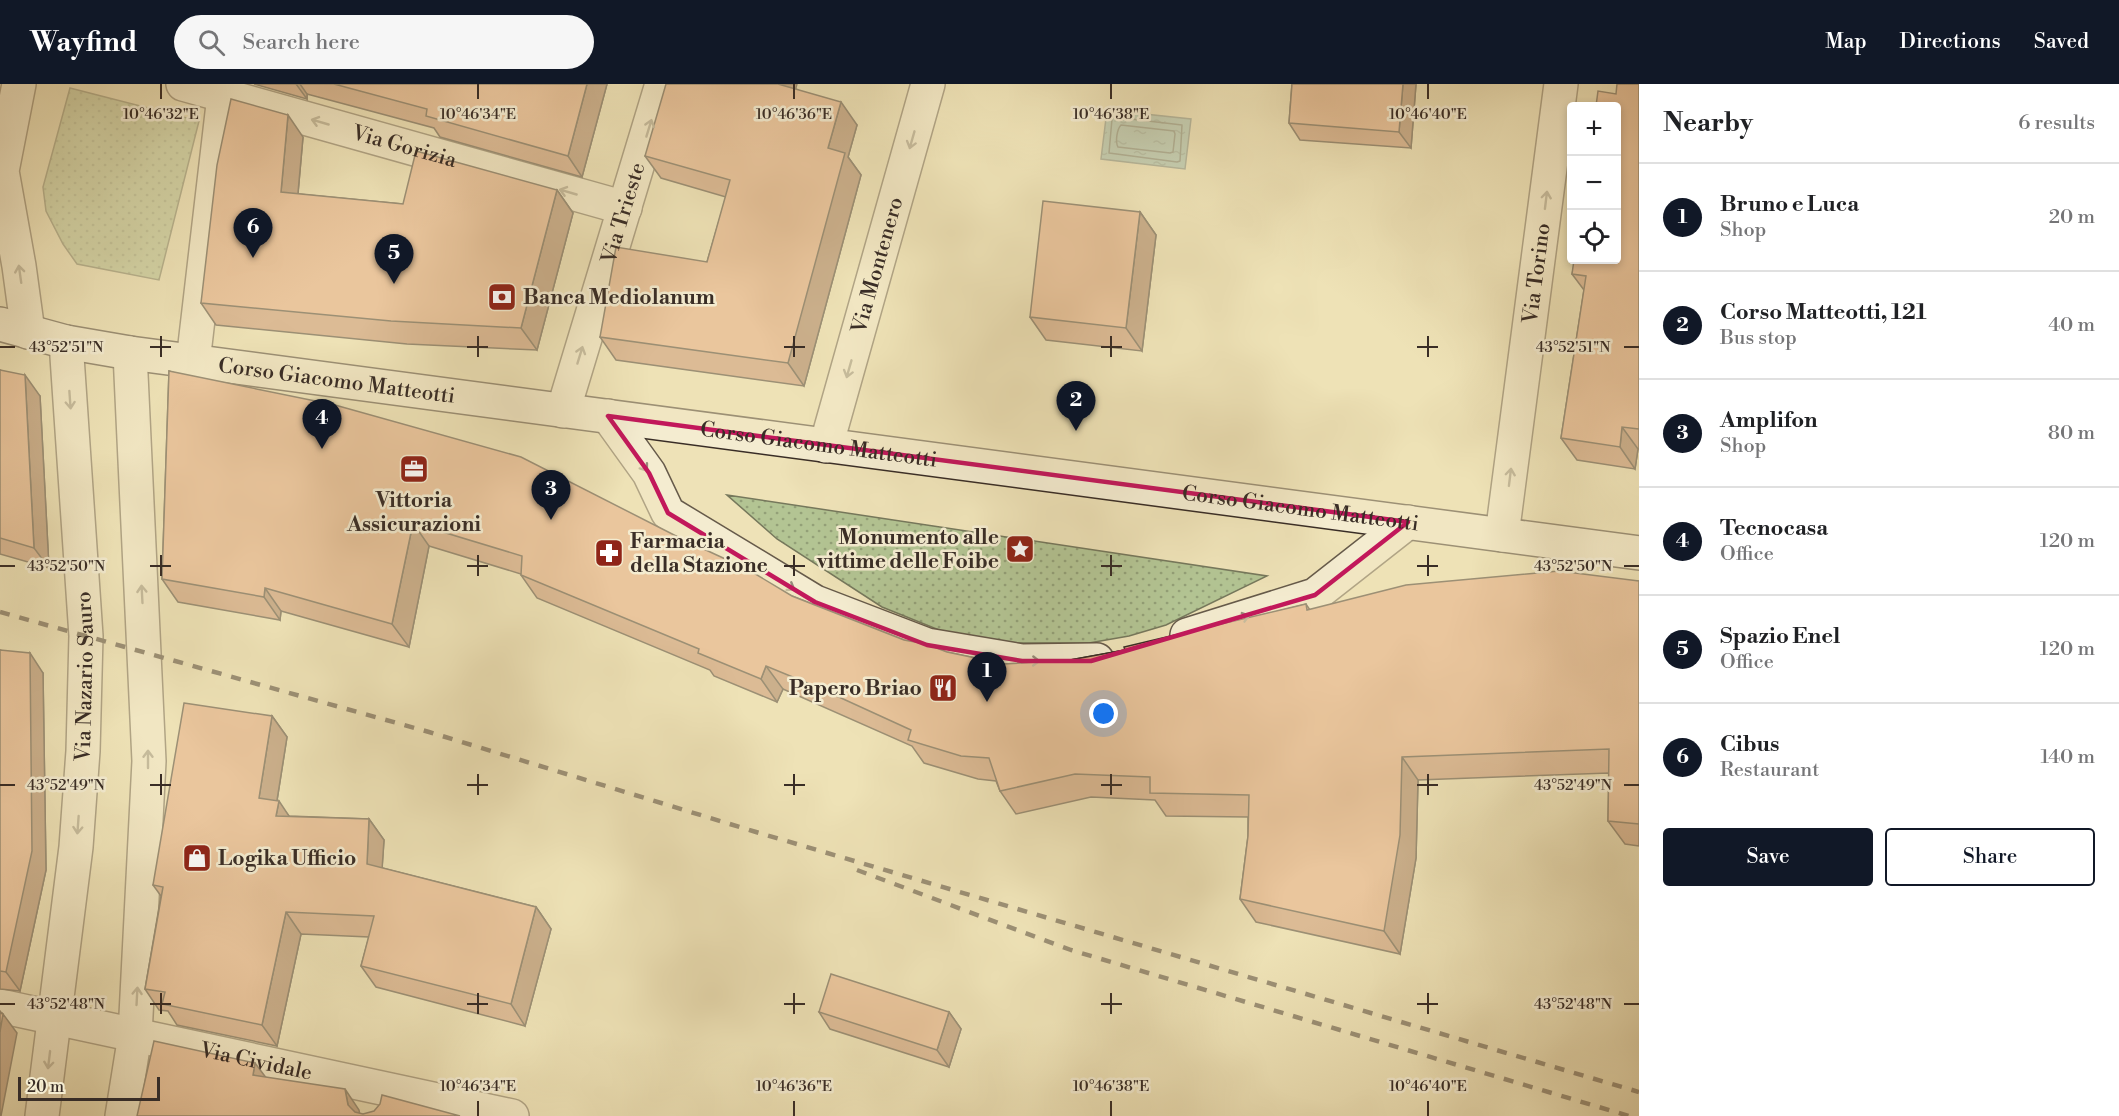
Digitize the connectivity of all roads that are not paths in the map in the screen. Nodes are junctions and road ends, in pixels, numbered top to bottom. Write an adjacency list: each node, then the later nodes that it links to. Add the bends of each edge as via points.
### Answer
1 (19, 84): 8 (street, one-way to 1, via 19,266 2,171)
2 (183, 84): 6 (street, Via Gorizia)
3 (662, 84): 7 (street, Via Trieste, one-way to 3)
4 (928, 84): 14 (street, Via Montenero, one-way to 14)
5 (1561, 84): 16 (street, Via Torino, one-way to 5)
6 (224, 96): 7 (street, Via Gorizia, one-way to 6); 11 (street)
7 (625, 208): 12 (street, Via Trieste, one-way to 7)
8 (14, 328): 9 (street, Corso Giacomo Matteotti)
9 (66, 342): 10 (street, Corso Giacomo Matteotti); 21 (street, Via Nazario Sauro, one-way to 21, via 86,636 76,848)
10 (130, 353): 11 (street, Corso Giacomo Matteotti); 22 (street, one-way to 10, via 149,761)
11 (193, 362): 12 (street, Corso Giacomo Matteotti)
12 (562, 411): 13 (street, Corso Giacomo Matteotti)
13 (608, 416): 14 (street, Corso Giacomo Matteotti); 19 (street, one-way to 19, via 649,473 668,513 815,602 927,645 1022,661 1091,662)
14 (826, 446): 15 (street, Corso Giacomo Matteotti)
15 (1408, 522): 16 (street, Corso Giacomo Matteotti); 18 (street, one-way to 15, via 1315,595)
16 (1502, 535): 17 (street, Corso Giacomo Matteotti)
17 (1639, 553)
18 (1154, 644)
19 (1123, 653)
20 (0, 1006): 21 (street, Via Cividale)
21 (54, 1018): 22 (street, Via Cividale); 24 (street, Via Nazario Sauro, one-way to 24)
22 (135, 1035): 23 (street, Via Cividale); 25 (street)
23 (378, 1102): 26 (street, Via Cividale)
24 (42, 1116)
25 (122, 1116)
26 (512, 1116)

